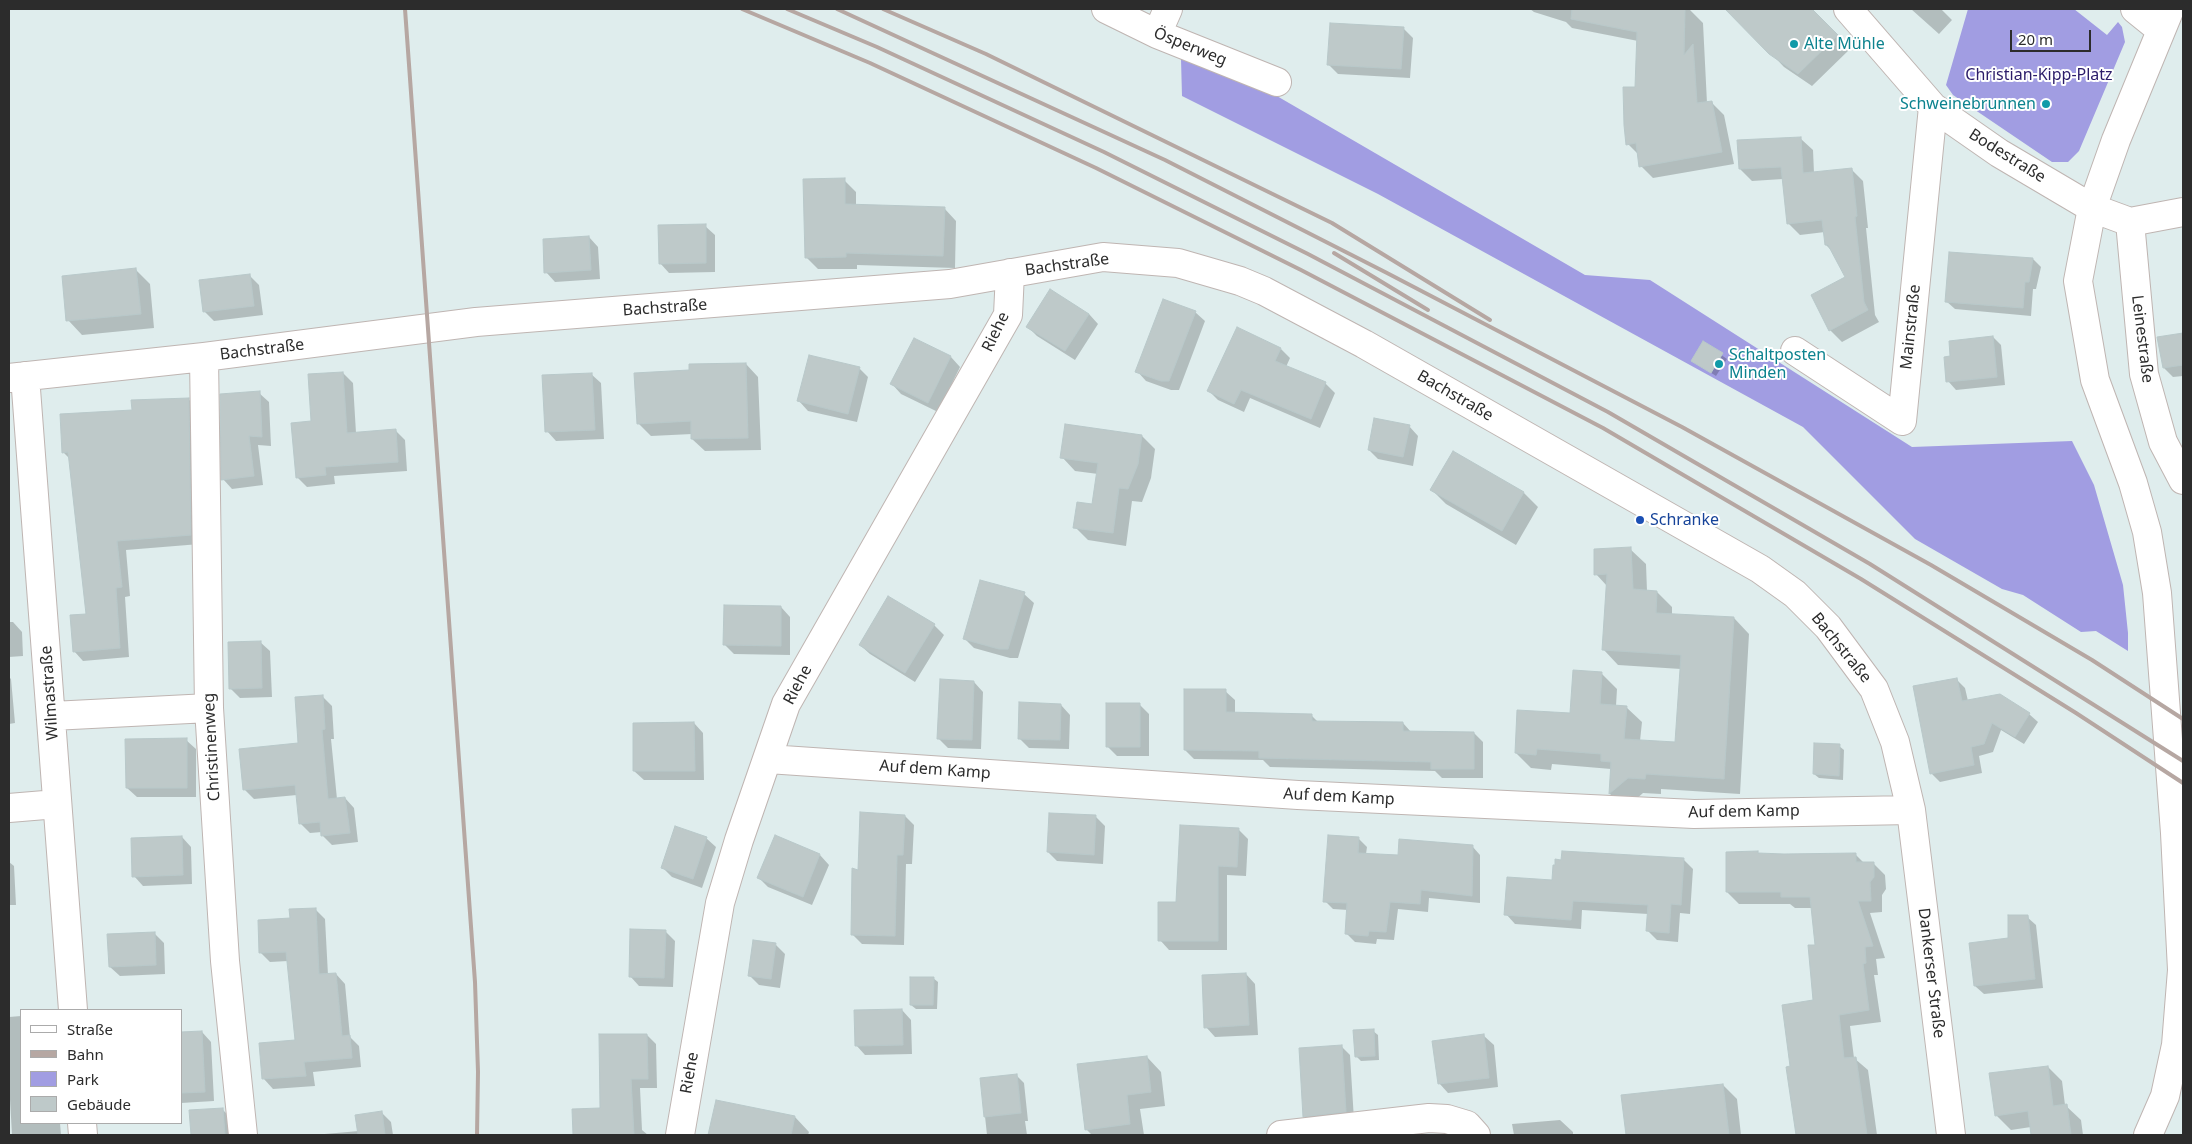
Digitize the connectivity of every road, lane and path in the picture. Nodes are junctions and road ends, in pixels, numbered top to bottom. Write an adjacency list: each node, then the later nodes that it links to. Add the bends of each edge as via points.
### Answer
1 (1106, 9): 6 (street, Ösperweg)
2 (1168, 9): 6 (street)
3 (1848, 9): 8 (street, Bodestraße)
4 (2135, 9): 5 (street)
5 (2166, 19): 9 (street)
6 (1157, 34): 7 (street, Ösperweg)
7 (1277, 82)
8 (1933, 107): 9 (street, Bodestraße, via 1999,153); 13 (street, Mainstraße, via 1902,421)
9 (2092, 208): 11 (street, Bodestraße); 29 (street, via 2078,281 2095,380 2133,483 2147,532 2156,593 2174,833 2182,970 2176,1045 2165,1096)
10 (2183, 212): 11 (street)
11 (2130, 222): 16 (street, Leinestraße, via 2144,374 2163,442)
12 (1010, 272): 14 (street, Bachstraße, via 950,284 476,322); 19 (street, Riehe, via 1008,315 786,704); 22 (street, Bachstraße, via 1103,257 1178,263 1240,281 1364,344 1760,570 1795,594 1828,627 1874,689 1896,742)
13 (1795, 351)
14 (204, 357): 15 (street, Bachstraße); 17 (street, Christinenweg)
15 (17, 377): 18 (street, Wilmastraße)
16 (2183, 480)
17 (209, 708): 18 (street); 24 (street, Christinenweg, via 226,961)
18 (52, 716): 20 (street, Wilmastraße)
19 (768, 759): 22 (street, Auf dem Kamp, via 1298,795 1674,813); 25 (street, Riehe, via 720,903)
20 (57, 804): 21 (street); 23 (street, Wilmastraße)
21 (9, 808)
22 (1911, 810): 28 (street, Dankerser Straße)
23 (73, 1009)
24 (243, 1135)
25 (680, 1135)
26 (1281, 1135): 27 (street, via 1429,1118 1447,1119 1467,1126)
27 (1476, 1135)
28 (1951, 1135)
29 (2148, 1135)

